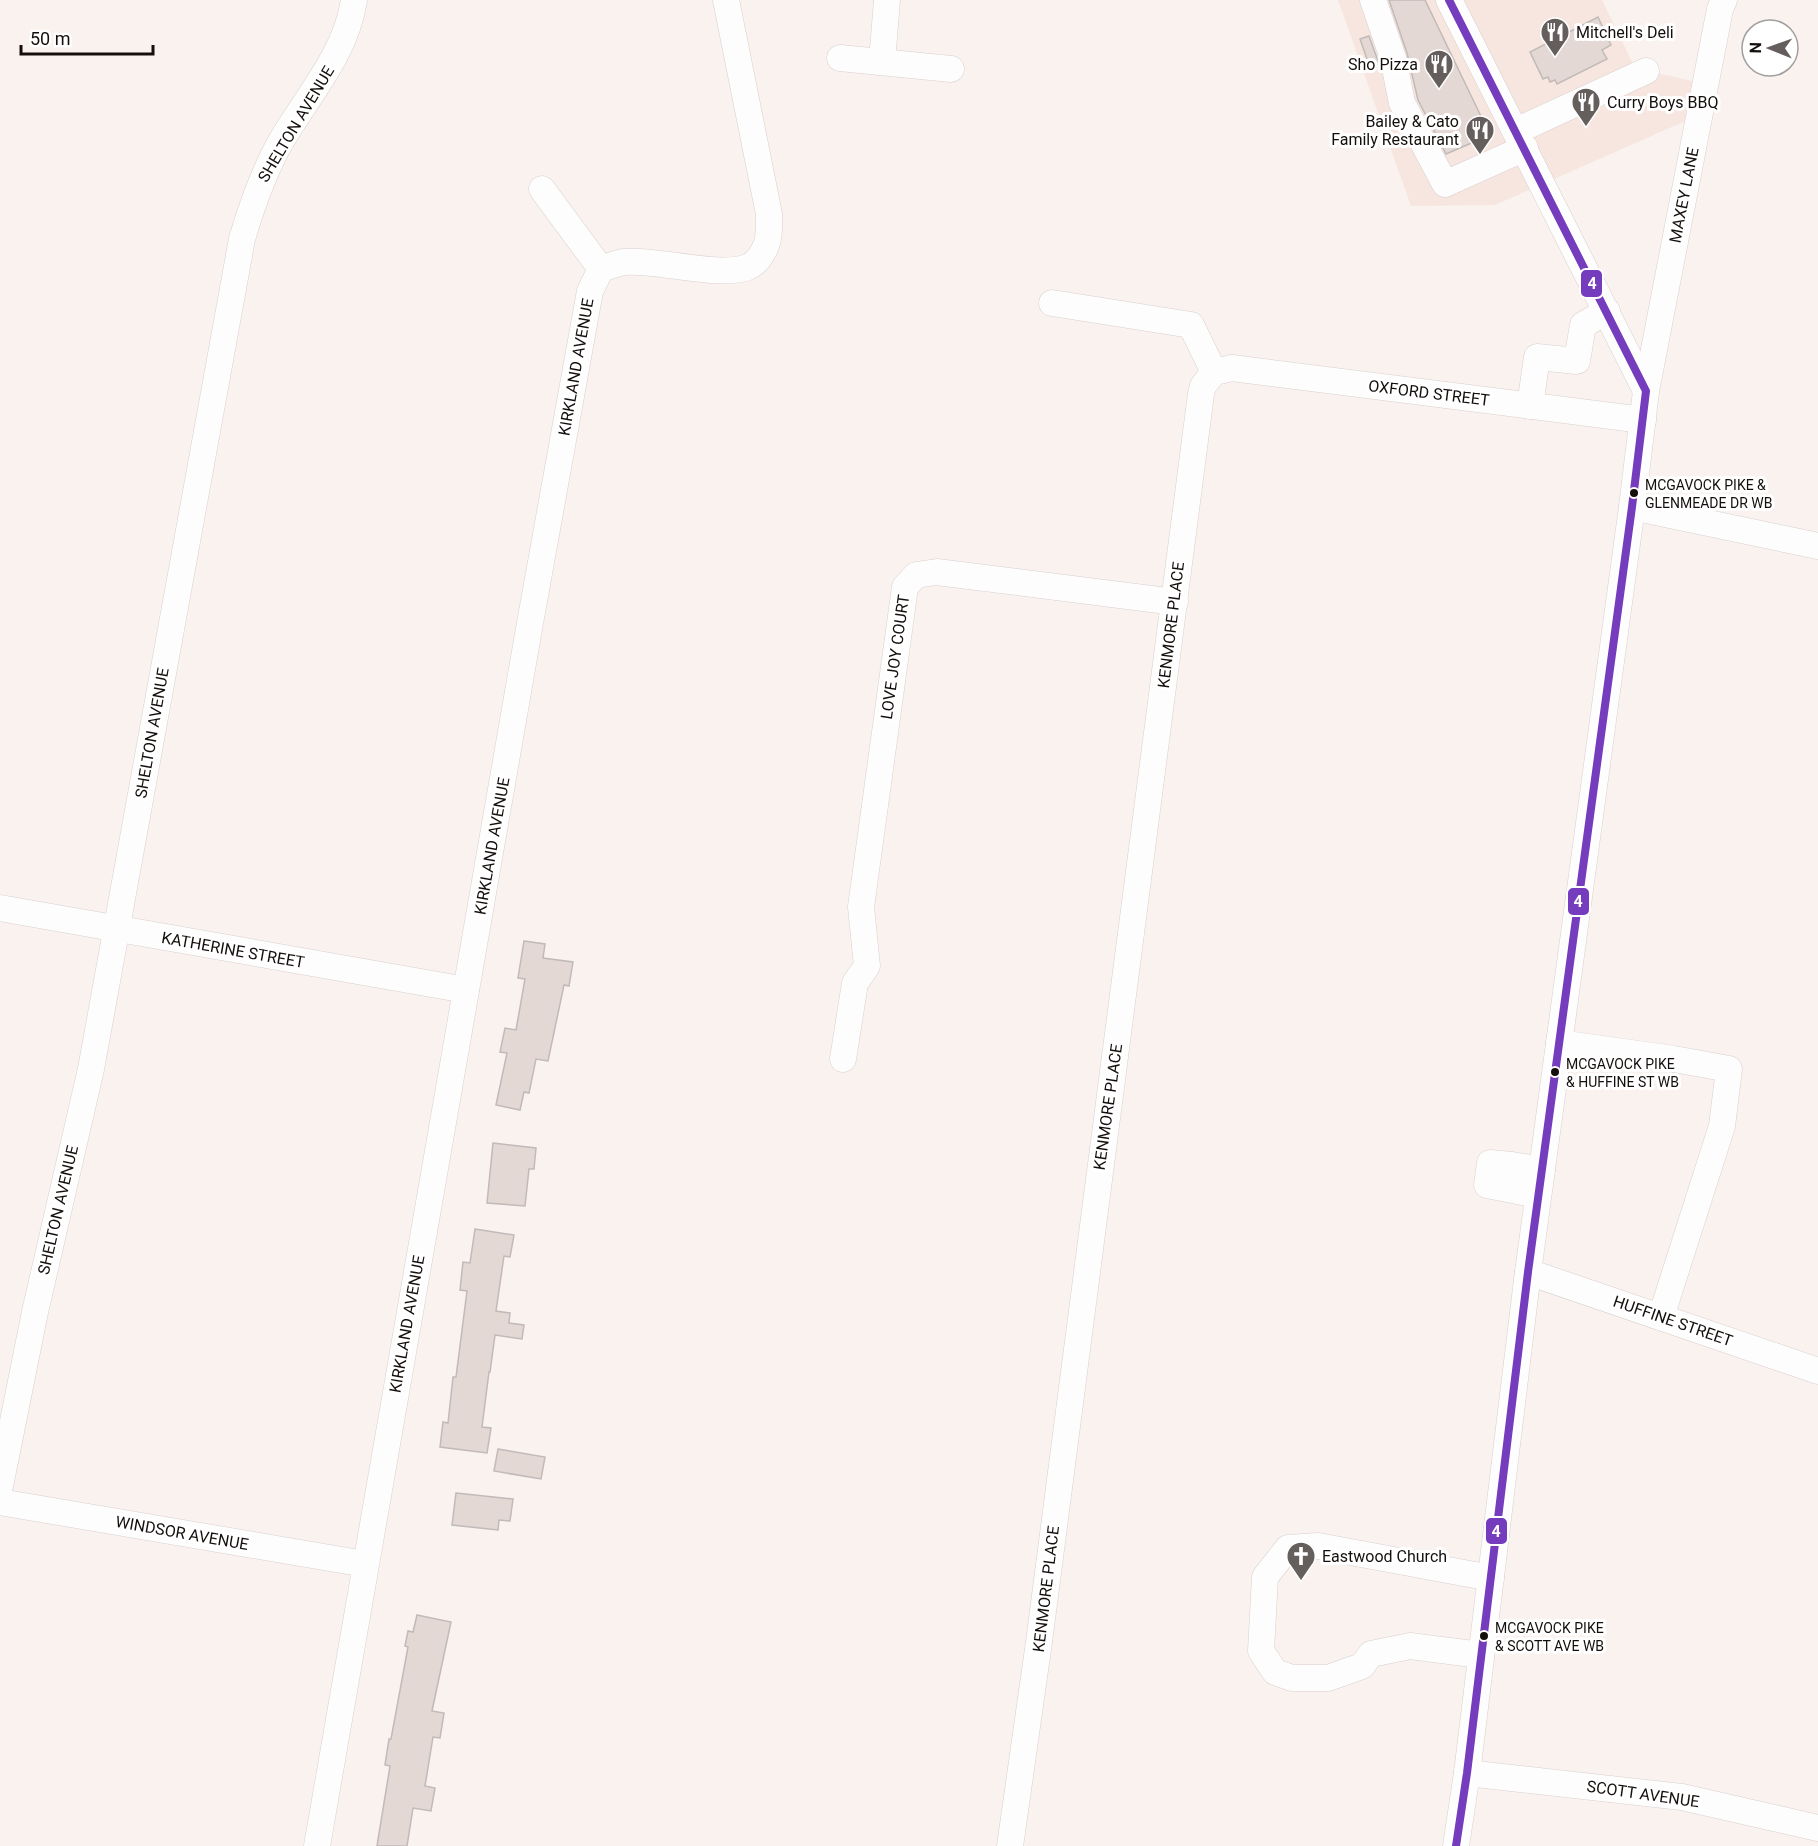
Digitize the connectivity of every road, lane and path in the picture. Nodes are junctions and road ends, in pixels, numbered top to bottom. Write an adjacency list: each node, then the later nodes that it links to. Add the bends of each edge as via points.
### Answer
1 (354, 0): 24 (street, SHELTON AVENUE, via 336,56 281,142 256,192 242,239)
2 (726, 0): 13 (street, via 769,214 764,250 748,267 724,270 622,262)
3 (887, 0): 8 (street)
4 (1373, 0): 11 (street, via 1393,58 1402,103 1445,184)
5 (1449, 0): 11 (street)
6 (1724, 0): 17 (street, MAXEY LANE)
7 (840, 58): 8 (street)
8 (882, 62): 9 (street)
9 (951, 69)
10 (1646, 71): 11 (street)
11 (1520, 140): 15 (street)
12 (542, 189): 13 (street)
13 (602, 269): 25 (street, KIRKLAND AVENUE, via 590,291)
14 (1052, 303): 16 (street, via 1191,325)
15 (1607, 311): 17 (street); 18 (street, via 1582,324 1577,361 1537,357)
16 (1214, 372): 18 (street, OXFORD STREET, via 1232,368); 22 (street, KENMORE PLACE, via 1203,386)
17 (1646, 391): 19 (street, MAXEY LANE)
18 (1530, 406): 19 (street, OXFORD STREET)
19 (1643, 420): 20 (street, MAXEY LANE)
20 (1632, 507): 21 (street); 26 (street, MAXEY LANE)
21 (1818, 546)
22 (1174, 603): 27 (street, LOVE JOY COURT, via 936,572 916,575 904,587 861,907 867,966 855,983); 39 (street, KENMORE PLACE)
23 (0, 908): 24 (street, KATHERINE STREET)
24 (117, 930): 25 (street, KATHERINE STREET); 31 (street, SHELTON AVENUE, via 91,1069)
25 (466, 990): 33 (street, KIRKLAND AVENUE)
26 (1559, 1043): 28 (street, MAXEY LANE); 29 (street, via 1729,1069 1722,1126)
27 (843, 1059)
28 (1528, 1272): 29 (street, HUFFINE STREET); 34 (street, MAXEY LANE)
29 (1661, 1317): 30 (street, HUFFINE STREET)
30 (1818, 1371)
31 (0, 1486)
32 (0, 1502): 33 (street, WINDSOR AVENUE)
33 (365, 1564): 38 (street, KIRKLAND AVENUE)
34 (1491, 1578): 35 (street, MAXEY LANE); 35 (street, via 1318,1546 1288,1548 1265,1577 1261,1651 1275,1672 1292,1678 1328,1678 1362,1666 1371,1654 1410,1646)
35 (1481, 1655): 36 (street, MAXEY LANE)
36 (1467, 1773): 37 (street, SCOTT AVENUE, via 1682,1797); 40 (street, MAXEY LANE)
37 (1818, 1828)
38 (316, 1846)
39 (1010, 1846)
40 (1456, 1846)

